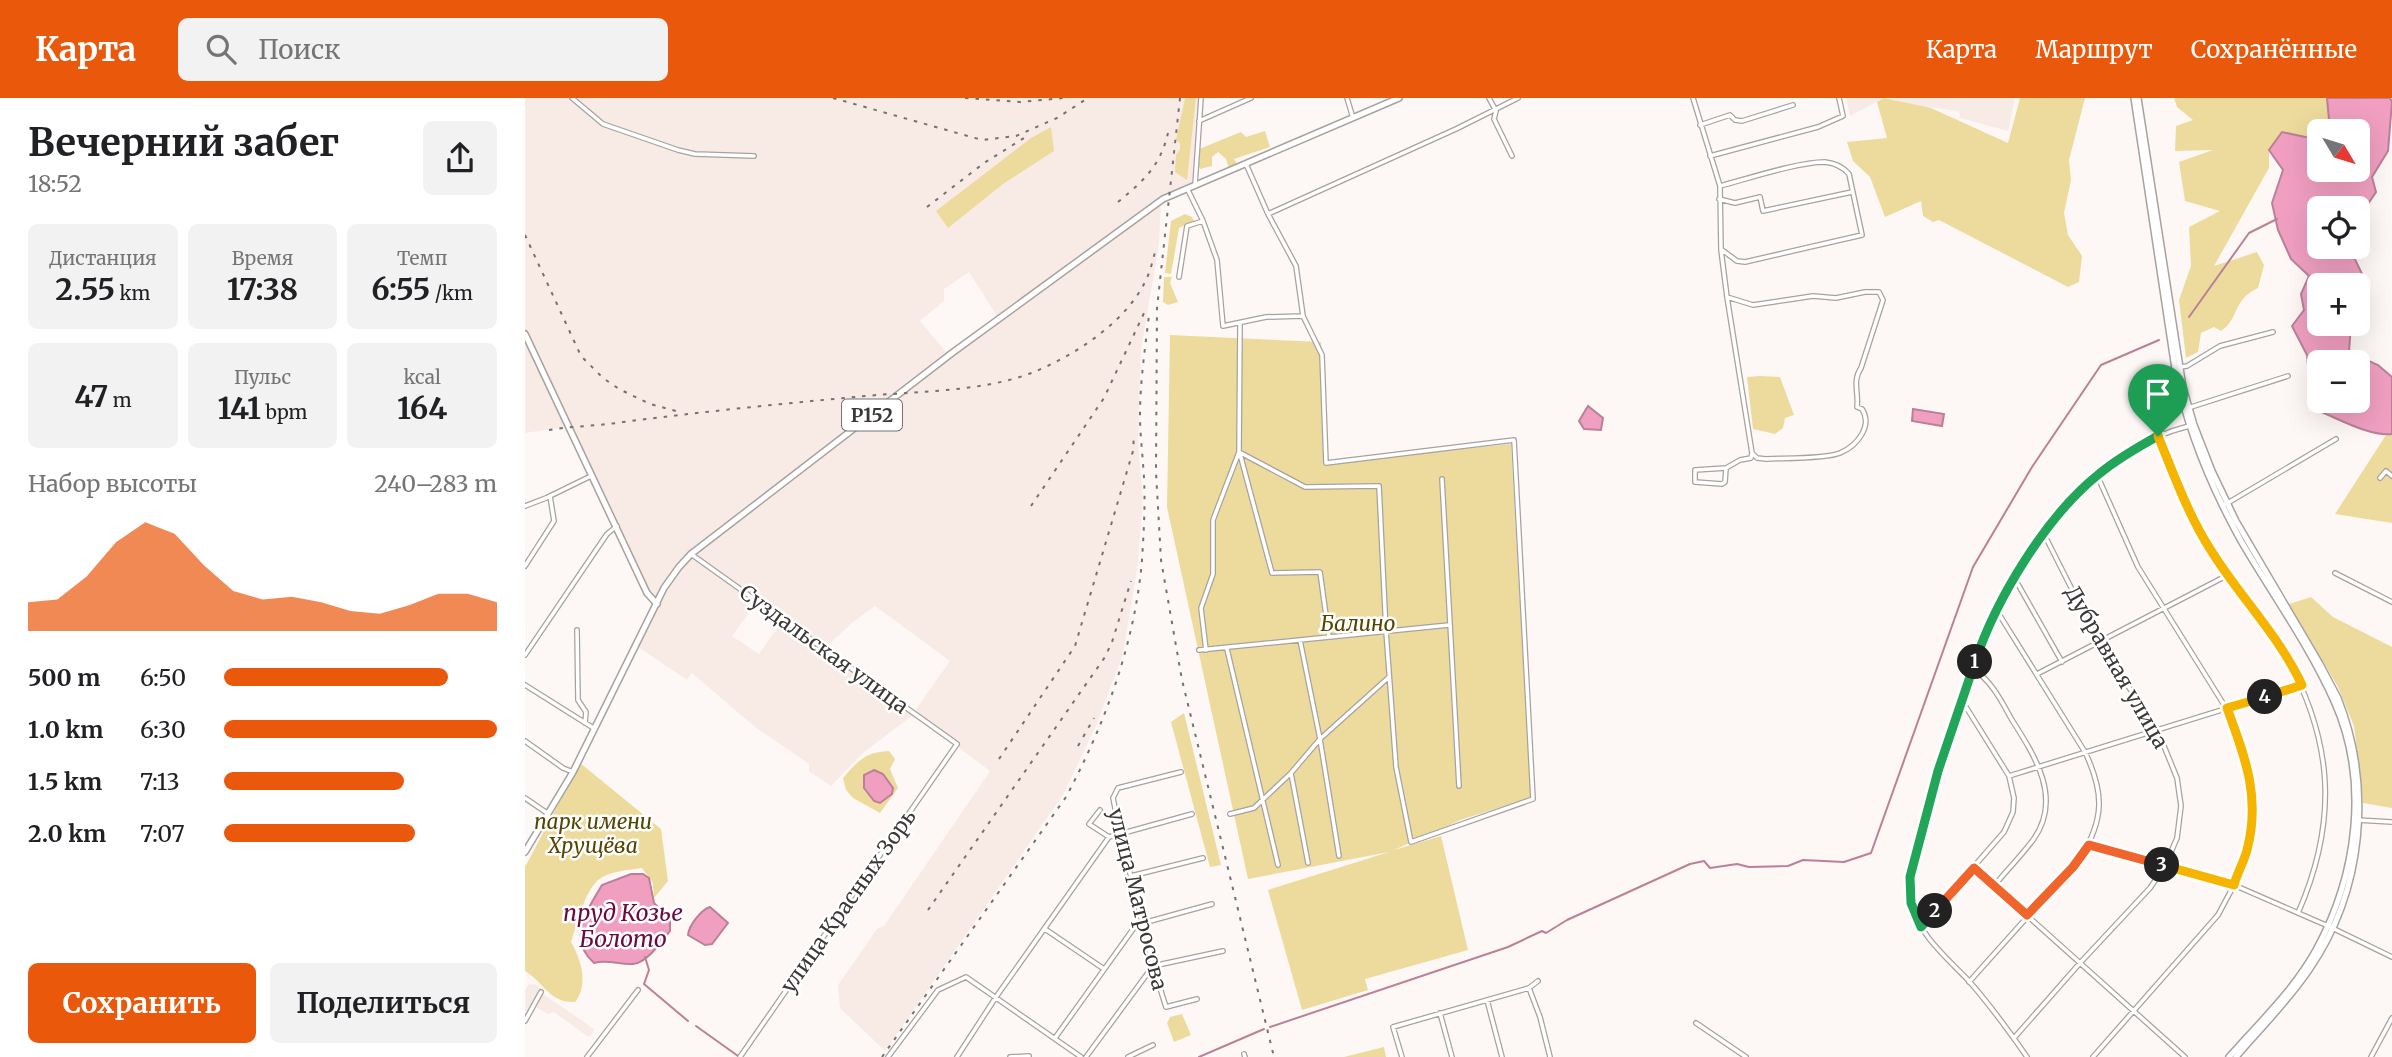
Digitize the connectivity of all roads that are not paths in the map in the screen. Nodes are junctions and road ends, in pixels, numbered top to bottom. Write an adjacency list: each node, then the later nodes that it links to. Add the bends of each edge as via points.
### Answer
1 (572, 98): 16 (street, via 603,124 678,150)
2 (1201, 98): 14 (street)
3 (1251, 98): 14 (street)
4 (1347, 98): 13 (street)
5 (1399, 98): 13 (main road)
6 (1489, 98): 12 (street)
7 (1518, 98): 12 (street)
8 (1692, 98): 15 (street)
9 (1839, 98): 18 (street, via 1843,116)
10 (2136, 98): 34 (main road); 37 (main road, via 2175,369)
11 (1793, 106): 15 (street, via 1742,121 1730,115)
12 (1496, 111): 17 (street, via 1494,119); 25 (street)
13 (1353, 118): 19 (main road)
14 (1199, 121): 20 (street)
15 (1700, 125): 18 (street)
16 (754, 156)
17 (1512, 156)
18 (1710, 156): 21 (street)
19 (1246, 164): 20 (main road); 25 (street)
20 (1195, 185): 22 (main road)
21 (1720, 186): 23 (street, via 1823,162 1845,169); 24 (street)
22 (1188, 188): 26 (street); 53 (main road, Р152, via 1163,199 952,353)
23 (1852, 192): 24 (street, via 1763,211 1760,197 1735,202); 27 (street, via 1863,235 1745,262)
24 (1719, 199): 27 (street)
25 (1268, 214): 30 (street, via 1296,265)
26 (1203, 221): 28 (street, via 1187,226); 31 (street, via 1217,260 1223,326)
27 (1721, 250): 29 (street)
28 (1179, 277)
29 (1727, 297): 41 (street); 41 (street, via 1753,306 1813,296 1882,295 1857,374 1857,407 1865,414 1860,437 1838,454 1766,459)
30 (1303, 316): 31 (street, via 1266,317); 75 (street, via 1322,355 1327,463 1514,440 1533,799 1411,842 1396,767)
31 (1240, 324): 40 (street)
32 (2273, 332): 34 (street, via 2220,346)
33 (525, 334): 43 (main road)
34 (2179, 367): 36 (main road)
35 (2288, 376): 36 (street)
36 (2188, 408): 49 (main road)
37 (2189, 426): 38 (street); 49 (main road)
38 (2158, 436): 44 (street); 56 (street, via 2199,528)
39 (2336, 439): 49 (street)
40 (1239, 452): 64 (street, via 1305,487 1379,486); 65 (street, via 1272,573 1320,572); 70 (street, via 1213,520 1213,573 1201,608)
41 (1752, 453): 42 (street)
42 (1726, 468): 42 (street, via 1722,484 1695,482 1695,470)
43 (593, 475): 48 (street); 51 (main road)
44 (2097, 475): 52 (street); 60 (street, via 2138,567)
45 (2392, 476): 46 (street, via 2386,471)
46 (2380, 478)
47 (1442, 479): 62 (street)
48 (550, 496): 50 (street); 54 (street, via 554,521)
49 (2225, 505): 99 (main road, via 2248,554 2338,709 2353,763)
50 (525, 506)
51 (617, 526): 59 (main road, via 647,593); 71 (street)
52 (2044, 534): 57 (street); 67 (street, Дубравная улица)
53 (691, 555): 59 (main road, Р152); 85 (street, Суздальская улица)
54 (525, 566)
55 (2335, 573): 58 (street)
56 (2228, 575): 60 (street); 77 (street, via 2278,640)
57 (2015, 579): 61 (street); 72 (street)
58 (2392, 602)
59 (657, 604): 81 (main road, Р152)
60 (2163, 608): 67 (street); 79 (street)
61 (1997, 610): 73 (street); 74 (street)
62 (1449, 625): 64 (street); 92 (street)
63 (577, 630): 80 (street, via 578,700 586,712)
64 (1386, 631): 65 (street); 75 (street)
65 (1329, 637): 66 (street)
66 (1300, 640): 68 (street); 83 (street)
67 (2099, 643): 72 (street); 82 (street, Дубравная улица)
68 (1227, 648): 70 (street); 94 (street)
69 (1199, 650): 70 (street)
70 (1206, 650)
71 (525, 655)
72 (2062, 662): 74 (street)
73 (1972, 669): 78 (street); 87 (street, via 1990,685)
74 (2037, 675): 86 (street)
75 (1389, 677): 83 (street)
76 (525, 685): 80 (street)
77 (2302, 685): 79 (street); 115 (street, via 2321,746 2326,804 2319,857)
78 (1961, 699): 91 (street); 118 (street, via 1910,877 1911,903)
79 (2227, 708): 82 (street); 112 (street, via 2248,769 2253,811)
80 (585, 723): 81 (street)
81 (595, 729): 88 (main road, Р152)
82 (2157, 729): 86 (street); 109 (street, Дубравная улица, via 2173,768 2181,806 2177,838)
83 (1320, 739): 90 (street); 105 (street)
84 (525, 741): 88 (street)
85 (957, 744): 144 (street, улица Красных Зорь)
86 (2085, 752): 87 (street); 103 (street, via 2100,794 2100,811)
87 (2038, 766): 91 (street); 113 (street, via 2046,793 2042,822)
88 (573, 772): 96 (main road, Р152)
89 (1181, 772): 101 (street, улица Матросова, via 1118,788 1114,798)
90 (1291, 773): 94 (street); 107 (street)
91 (2009, 776): 110 (street, via 2014,798 2011,817)
92 (1459, 786)
93 (525, 799): 96 (street)
94 (1264, 799): 98 (street, via 1254,808); 108 (street)
95 (1100, 810): 102 (street, via 1089,824)
96 (549, 814): 104 (main road, Р152)
97 (1192, 814): 101 (street)
98 (1230, 814)
99 (2357, 820): 100 (street); 119 (main road)
100 (2392, 822)
101 (1120, 833): 102 (street); 111 (street, улица Матросова)
102 (1109, 836): 120 (street)
103 (2089, 845): 109 (street); 116 (street)
104 (525, 852)
105 (1339, 856)
106 (1203, 858): 111 (street)
107 (1308, 863)
108 (1278, 865)
109 (2165, 866): 112 (street); 123 (street, Дубравная улица)
110 (1974, 868): 113 (street); 118 (street)
111 (1132, 876): 117 (street, улица Матросова)
112 (2234, 885): 115 (street); 134 (street, via 2218,915)
113 (1994, 886): 116 (street)
114 (1212, 904): 117 (street)
115 (2298, 913): 119 (street)
116 (2027, 915): 123 (street); 127 (street)
117 (1142, 922): 124 (street, улица Матросова); 125 (street)
118 (1921, 927): 127 (street)
119 (2330, 927): 122 (street); 158 (main road, via 2305,968); 159 (main road, via 2309,971)
120 (1045, 928): 125 (street); 131 (street)
121 (1223, 951): 124 (street)
122 (2392, 957)
123 (2080, 963): 134 (street); 140 (street, Дубравная улица)
124 (1153, 966): 132 (street, улица Матросова, via 1166,1007); 148 (street)
125 (1104, 969): 139 (street)
126 (1538, 981): 128 (street)
127 (1969, 982): 140 (street)
128 (1529, 988): 133 (street); 153 (street)
129 (638, 990): 143 (street)
130 (541, 992): 137 (street)
131 (996, 997): 139 (street); 145 (street, via 967,977 938,990); 146 (street)
132 (1197, 999)
133 (1487, 1000): 135 (street); 152 (street)
134 (2134, 1011): 156 (street); 157 (street)
135 (1440, 1013): 150 (street, via 1393,1027); 151 (street)
136 (2392, 1018): 160 (street)
137 (525, 1021)
138 (1696, 1023): 154 (street)
139 (1055, 1038): 148 (street)
140 (2014, 1038): 155 (street)
141 (1153, 1045): 149 (street)
142 (1029, 1056): 147 (street)
143 (587, 1057)
144 (740, 1057)
145 (888, 1057)
146 (957, 1057)
147 (1010, 1057)
148 (1084, 1057)
149 (1128, 1057)
150 (1402, 1057)
151 (1452, 1057)
152 (1502, 1057)
153 (1549, 1057)
154 (1746, 1057)
155 (2027, 1057)
156 (2093, 1057)
157 (2185, 1057)
158 (2229, 1057)
159 (2237, 1057)
160 (2371, 1057)

